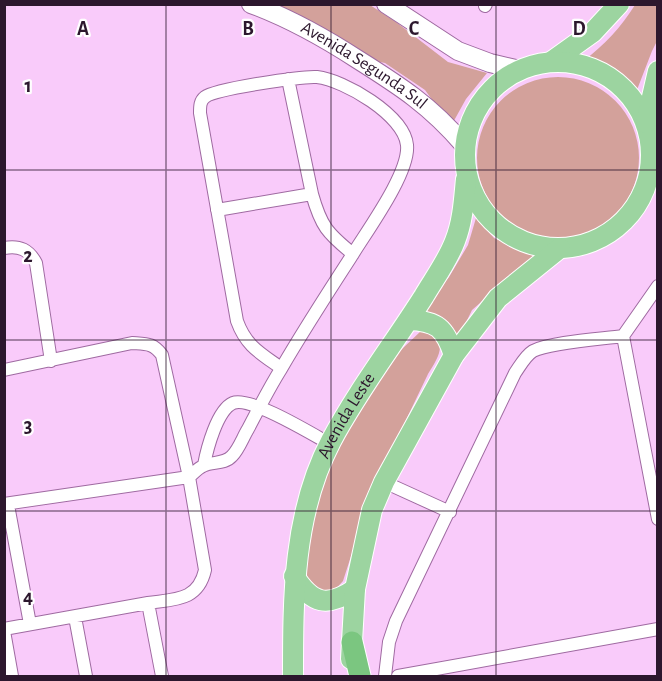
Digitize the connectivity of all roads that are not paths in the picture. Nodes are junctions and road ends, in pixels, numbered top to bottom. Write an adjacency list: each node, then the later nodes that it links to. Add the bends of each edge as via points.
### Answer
1 (251, 4): 9 (main road, Avenida Segunda Sul, via 319,35 376,70 420,100)
2 (386, 4): 5 (main road, via 458,51)
3 (619, 4): 4 (main road, via 593,32)
4 (551, 62): 5 (main road); 8 (main road, via 581,65 609,77 631,97)
5 (519, 70): 9 (main road, via 492,88 474,114)
6 (657, 71): 8 (main road)
7 (288, 79): 11 (street); 12 (street, via 211,94 200,104); 15 (street, via 319,77 343,84 388,114 407,142 407,153 390,195)
8 (646, 123): 14 (main road, via 651,152 648,181 635,207 615,229 590,243)
9 (464, 145): 10 (main road)
10 (467, 177): 14 (main road, via 479,206 501,229 529,244); 17 (main road, Avenida Leste, via 455,241)
11 (312, 194): 12 (street); 15 (street, via 325,229)
12 (217, 210): 21 (street, via 242,335)
13 (4, 248): 20 (street, via 19,247 36,263)
14 (560, 248): 19 (main road, via 498,298)
15 (353, 254): 21 (street)
16 (657, 286): 18 (street)
17 (409, 320): 19 (main road, via 441,328); 24 (main road, Avenida Leste, via 364,384)
18 (623, 336): 29 (street, via 547,347 524,359); 30 (street)
19 (454, 355): 27 (main road)
20 (51, 361): 22 (street); 26 (street, via 132,343 156,347 167,372)
21 (281, 368): 23 (street)
22 (4, 370)
23 (259, 407): 24 (street); 25 (street, via 232,457); 25 (street, via 243,401 226,408 213,432)
24 (330, 444): 31 (main road, Avenida Leste, via 309,495)
25 (204, 465): 26 (street)
26 (189, 477): 28 (street); 33 (street, via 204,554 202,582 182,597)
27 (384, 482): 29 (street); 32 (main road, via 372,510)
28 (6, 505): 35 (street)
29 (450, 512): 45 (street, via 396,621 387,650)
30 (657, 519)
31 (294, 576): 32 (main road, via 307,594 319,600 337,600); 42 (main road, Avenida Leste)
32 (355, 589): 38 (main road)
33 (148, 603): 34 (street); 41 (street)
34 (75, 617): 35 (street); 40 (street)
35 (30, 624): 37 (street)
36 (657, 629): 46 (street)
37 (4, 630): 39 (street)
38 (352, 642): 43 (main road); 44 (highway)
39 (12, 676)
40 (86, 676)
41 (162, 676)
42 (293, 676)
43 (351, 676)
44 (360, 676)
45 (385, 676)
46 (398, 676)

